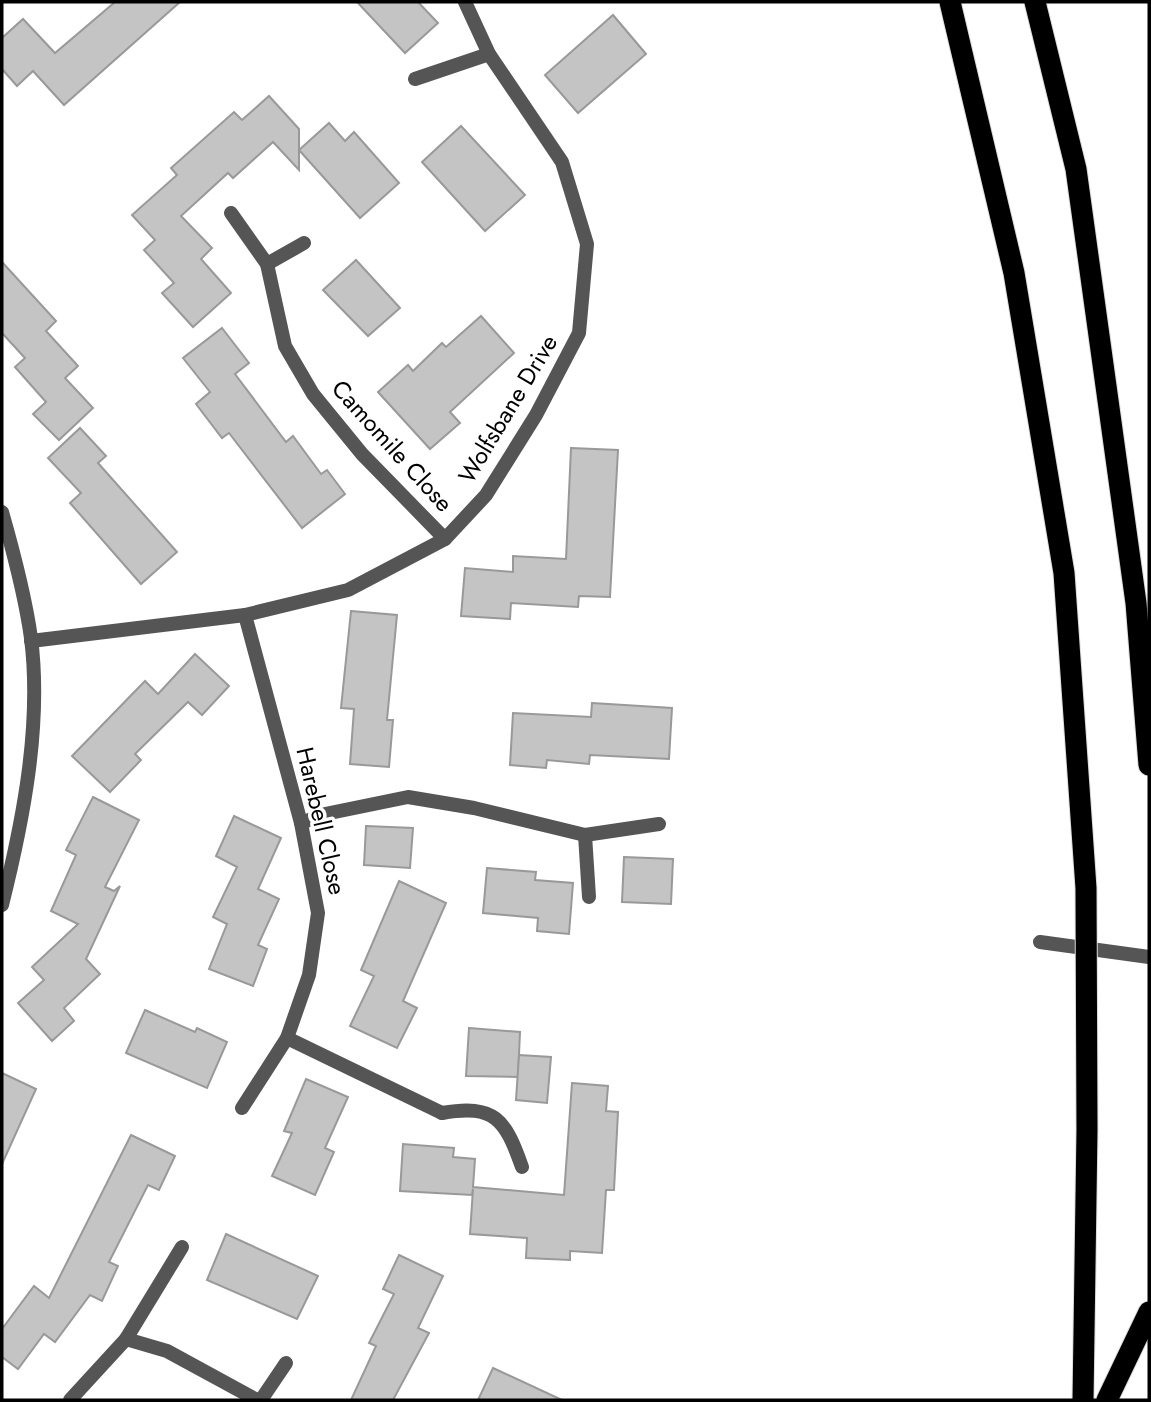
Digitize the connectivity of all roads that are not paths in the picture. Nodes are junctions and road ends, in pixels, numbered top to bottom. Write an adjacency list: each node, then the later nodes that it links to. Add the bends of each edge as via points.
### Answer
1 (465, 2): 4 (street, Wolfsbane Drive)
2 (950, 2): 30 (highway, bridge, via 1014,273 1064,573 1086,888)
3 (1035, 2): 13 (highway, via 1076,169 1136,603)
4 (489, 54): 5 (street); 10 (street, Wolfsbane Drive, via 562,162 587,244 579,333 536,415 485,495)
5 (415, 79)
6 (230, 213): 8 (street, Camomile Close)
7 (304, 243): 8 (street)
8 (267, 264): 10 (street, Camomile Close, via 285,346 313,394 362,454)
9 (2, 512): 12 (street, via 19,570)
10 (445, 539): 11 (street, Wolfsbane Drive, via 348,590)
11 (245, 615): 12 (street, Wolfsbane Drive); 14 (street, Harebell Close)
12 (31, 641): 18 (street, via 33,715 25,789)
13 (1149, 765)
14 (301, 823): 16 (street, via 408,797); 21 (street, Harebell Close, via 318,913 309,975)
15 (659, 824): 16 (street)
16 (585, 835): 17 (street)
17 (589, 897)
18 (2, 905)
19 (1040, 942): 20 (street)
20 (1149, 957)
21 (287, 1038): 22 (street, Harebell Close); 23 (street, via 442,1113 471,1108 487,1112 509,1133)
22 (243, 1108)
23 (522, 1167)
24 (182, 1247): 26 (street)
25 (1149, 1312): 31 (highway)
26 (126, 1339): 28 (street); 29 (street, via 167,1351)
27 (286, 1363): 29 (street)
28 (70, 1400)
29 (259, 1400)
30 (1083, 1400)
31 (1107, 1400)

